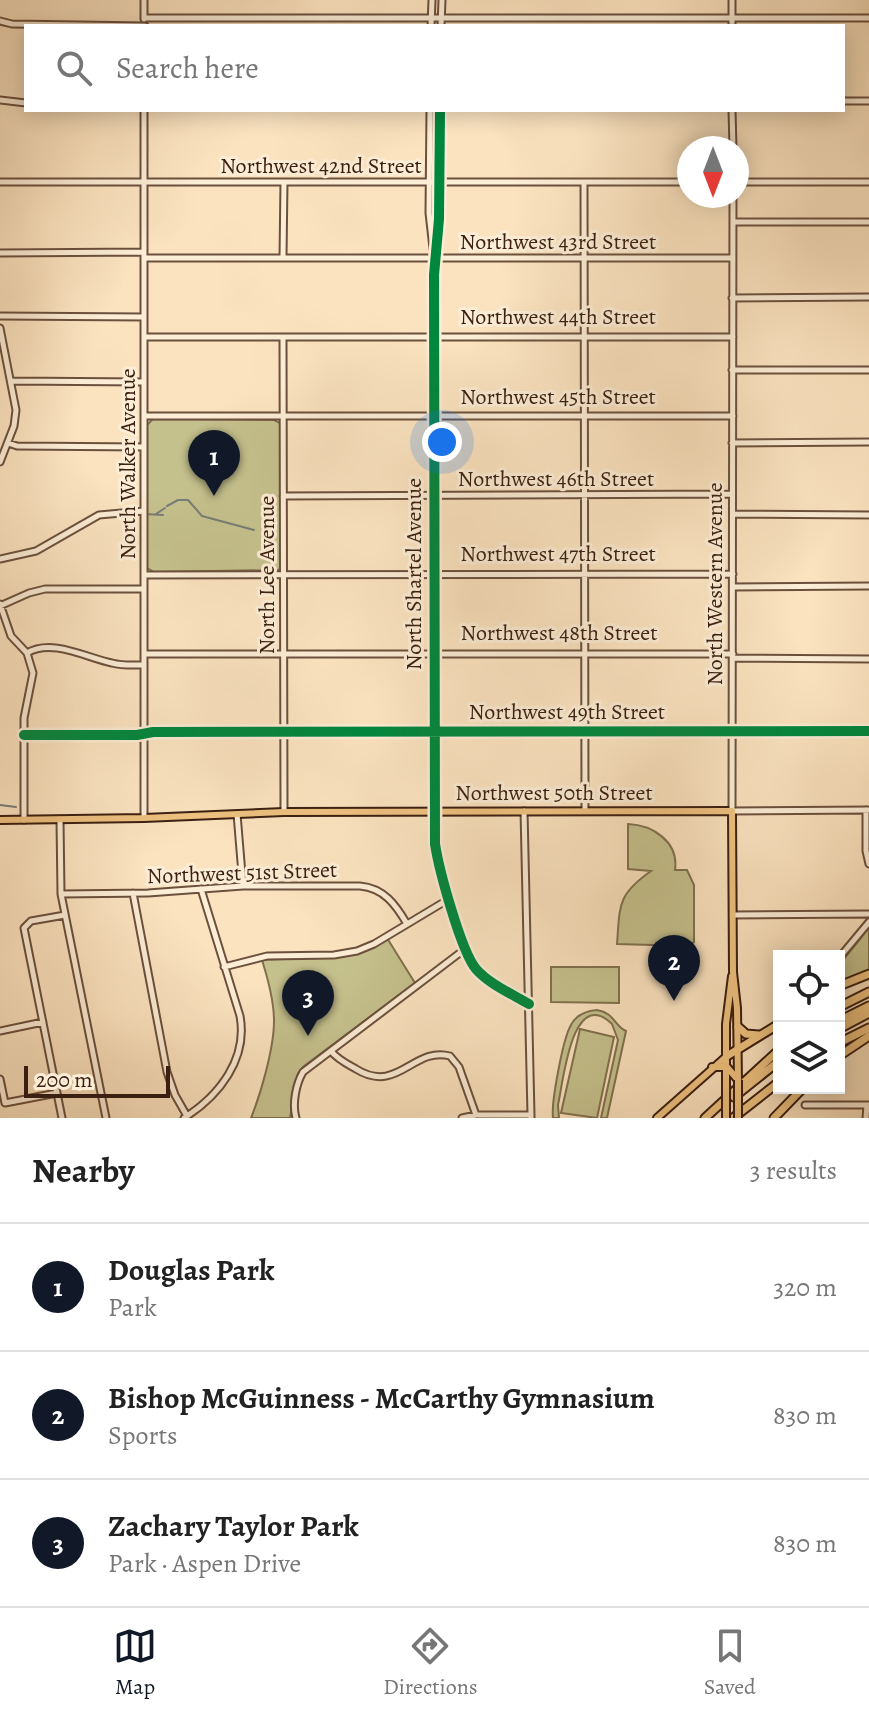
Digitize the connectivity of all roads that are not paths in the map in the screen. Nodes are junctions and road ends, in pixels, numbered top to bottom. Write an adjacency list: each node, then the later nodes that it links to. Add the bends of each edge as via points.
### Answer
1 (144, 0): 5 (street)
2 (432, 0): 6 (street)
3 (442, 0): 7 (street)
4 (732, 0): 8 (street)
5 (144, 18): 6 (street); 12 (street)
6 (431, 18): 7 (street); 13 (street)
7 (442, 18): 8 (street); 14 (street)
8 (732, 18): 9 (street); 15 (street)
9 (869, 18)
10 (0, 21): 11 (street)
11 (24, 24)
12 (145, 24)
13 (431, 24)
14 (441, 24)
15 (732, 24)
16 (0, 100): 19 (street)
17 (845, 101): 18 (street)
18 (869, 101)
19 (24, 103)
20 (144, 112): 26 (street, North Walker Avenue)
21 (430, 112): 28 (street, North Shartel Avenue)
22 (440, 112): 29 (street, North Shartel Avenue)
23 (732, 112): 24 (street)
24 (733, 136)
25 (0, 182): 26 (street, Northwest 42nd Street)
26 (144, 182): 27 (street, Northwest 42nd Street); 38 (street, North Walker Avenue)
27 (284, 182): 28 (street, Northwest 42nd Street); 39 (street)
28 (430, 182): 29 (street, Northwest 42nd Street); 40 (street, North Shartel Avenue)
29 (440, 182): 30 (street, Northwest 42nd Street); 40 (street, North Shartel Avenue)
30 (584, 182): 31 (street, Northwest 42nd Street); 41 (street)
31 (677, 182)
32 (749, 182): 33 (street)
33 (869, 182)
34 (733, 208): 35 (street, North Western Avenue)
35 (733, 222): 36 (street); 42 (street, North Western Avenue)
36 (869, 222)
37 (2, 252): 38 (street, Northwest 43rd Street)
38 (144, 255): 39 (street, Northwest 43rd Street); 46 (street, North Walker Avenue)
39 (283, 258): 40 (street, Northwest 43rd Street)
40 (434, 258): 41 (street, Northwest 43rd Street); 48 (street, North Shartel Avenue)
41 (584, 258): 42 (street, Northwest 43rd Street); 50 (street)
42 (733, 258): 44 (street, North Western Avenue)
43 (869, 297): 44 (street)
44 (732, 298): 51 (street, North Western Avenue)
45 (0, 316): 46 (street)
46 (144, 317): 49 (street, North Walker Avenue)
47 (0, 328): 55 (street)
48 (434, 336): 50 (street, Northwest 44th Street); 52 (street, Northwest 44th Street); 61 (street, North Shartel Avenue)
49 (144, 337): 52 (street, Northwest 44th Street); 56 (street, North Walker Avenue)
50 (585, 337): 51 (street, Northwest 44th Street); 58 (street)
51 (733, 337): 53 (street, North Western Avenue)
52 (283, 338): 60 (street, North Lee Avenue)
53 (732, 370): 54 (street); 59 (street, North Western Avenue)
54 (869, 370)
55 (11, 381): 56 (street); 63 (street, via 16,415)
56 (144, 382): 57 (street, North Walker Avenue)
57 (144, 416): 60 (street, Northwest 45th Street); 65 (street, North Walker Avenue)
58 (584, 416): 59 (street, Northwest 45th Street); 61 (street, Northwest 45th Street); 70 (street)
59 (733, 416): 64 (street, North Western Avenue)
60 (284, 417): 61 (street, Northwest 45th Street); 68 (street, North Lee Avenue)
61 (434, 417): 69 (street, North Shartel Avenue)
62 (869, 442): 64 (street)
63 (8, 443): 65 (street); 66 (street)
64 (732, 443): 67 (street, North Western Avenue)
65 (144, 447): 71 (street, North Walker Avenue)
66 (0, 462)
67 (732, 494): 70 (street, Northwest 46th Street); 72 (street, North Western Avenue)
68 (283, 496): 69 (street, Northwest 46th Street); 78 (street, North Lee Avenue)
69 (434, 496): 70 (street, Northwest 46th Street); 79 (street, North Shartel Avenue)
70 (584, 496): 75 (street)
71 (144, 511): 74 (street, via 99,515 31,554); 77 (street, North Walker Avenue)
72 (733, 514): 73 (street); 76 (street, North Western Avenue)
73 (869, 515)
74 (0, 559)
75 (585, 574): 76 (street, Northwest 47th Street); 79 (street, Northwest 47th Street); 88 (street)
76 (733, 574): 81 (street, North Western Avenue)
77 (144, 575): 78 (street, Northwest 47th Street); 82 (street, North Walker Avenue)
78 (284, 575): 79 (street, Northwest 47th Street); 87 (street, North Lee Avenue)
79 (434, 575): 85 (street, North Shartel Avenue)
80 (869, 586): 81 (street)
81 (733, 587): 89 (street, North Western Avenue)
82 (144, 589): 83 (street, via 45,589); 86 (street, North Walker Avenue)
83 (0, 605): 84 (street, via 11,636)
84 (27, 653): 91 (street, via 52,648); 98 (street, via 33,677)
85 (434, 653): 87 (street, Northwest 48th Street); 88 (street, Northwest 48th Street); 95 (street, North Shartel Avenue)
86 (144, 654): 87 (street, Northwest 48th Street); 91 (street, North Walker Avenue)
87 (283, 654): 94 (street, North Lee Avenue)
88 (585, 654): 89 (street, Northwest 48th Street); 92 (street)
89 (733, 656): 90 (street, Northwest 48th Street); 96 (street, North Western Avenue)
90 (869, 659)
91 (144, 665): 97 (street, North Walker Avenue)
92 (584, 731): 95 (street, Northwest 49th Street); 96 (street, Northwest 49th Street); 102 (street)
93 (869, 731): 96 (street, Northwest 49th Street)
94 (284, 732): 95 (street, Northwest 49th Street); 97 (street, Northwest 49th Street); 104 (street, North Lee Avenue)
95 (434, 732): 100 (street, North Shartel Avenue)
96 (733, 732): 103 (street, North Western Avenue)
97 (144, 734): 98 (street, Northwest 49th Street); 106 (street, North Walker Avenue)
98 (24, 735): 108 (street)
99 (868, 810): 103 (street, Northwest 50th Street); 110 (street)
100 (434, 811): 101 (main road, Northwest 50th Street); 104 (main road, Northwest 50th Street); 115 (street, North Shartel Avenue, via 436,852)
101 (524, 811): 102 (main road, Northwest 50th Street); 128 (street)
102 (585, 811): 103 (main road, Northwest 50th Street)
103 (732, 811): 118 (main road, North Western Avenue)
104 (284, 812): 105 (main road, Northwest 50th Street)
105 (237, 814): 106 (main road, Northwest 50th Street); 111 (street)
106 (144, 818): 109 (main road, Northwest 50th Street)
107 (0, 820): 108 (main road, Northwest 50th Street)
108 (24, 820): 109 (main road, Northwest 50th Street)
109 (60, 820): 114 (street)
110 (869, 864)
111 (243, 886): 112 (street, Northwest 51st Street); 120 (street, Northwest 51st Street, via 367,886 388,897)
112 (201, 889): 113 (street, Northwest 51st Street); 123 (street)
113 (133, 893): 114 (street, Northwest 51st Street); 159 (street, via 167,1072)
114 (61, 894): 117 (street)
115 (449, 899): 120 (street); 121 (street, North Shartel Avenue)
116 (869, 914): 118 (street)
117 (65, 915): 133 (street, via 25,925); 162 (street)
118 (733, 915): 124 (main road, North Western Avenue)
119 (869, 922): 122 (street)
120 (407, 924): 123 (street, via 346,954 267,956)
121 (465, 949): 128 (street, North Shartel Avenue, via 482,975); 143 (street)
122 (845, 951)
123 (224, 967): 159 (street, via 242,1026 240,1049 222,1085)
124 (733, 972): 135 (main road, North Western Avenue); 145 (main road, North Western Avenue)
125 (869, 974): 126 (highway)
126 (845, 984)
127 (869, 992): 129 (highway)
128 (529, 1004): 160 (street)
129 (845, 1004)
130 (869, 1006): 132 (highway)
131 (869, 1013): 134 (highway)
132 (845, 1018)
133 (43, 1022): 138 (street); 154 (street)
134 (845, 1026)
135 (738, 1027): 139 (highway); 142 (main road, North Western Avenue)
136 (773, 1028): 139 (highway)
137 (869, 1028): 141 (highway)
138 (0, 1031)
139 (761, 1035): 142 (highway)
140 (869, 1036): 144 (highway)
141 (845, 1040)
142 (738, 1049): 145 (highway); 150 (main road, North Western Avenue)
143 (331, 1051): 158 (street, via 366,1076 381,1079 436,1054 450,1056); 163 (street, via 300,1078)
144 (845, 1052)
145 (727, 1056): 148 (main road, North Western Avenue); 149 (main road)
146 (773, 1056): 166 (highway)
147 (773, 1066): 166 (highway)
148 (727, 1067): 149 (main road); 150 (main road); 152 (main road, North Western Avenue)
149 (710, 1070): 152 (main road); 165 (main road)
150 (737, 1078): 168 (main road, North Western Avenue, bridge)
151 (0, 1079): 154 (street, via 5,1103)
152 (726, 1082): 167 (main road, North Western Avenue, bridge)
153 (773, 1085): 168 (highway)
154 (57, 1093): 161 (street)
155 (797, 1094): 169 (highway)
156 (805, 1105): 157 (street)
157 (868, 1105): 170 (street)
158 (476, 1115): 160 (street); 164 (street)
159 (186, 1117)
160 (531, 1117)
161 (62, 1118)
162 (106, 1118)
163 (296, 1118)
164 (462, 1118)
165 (657, 1118)
166 (705, 1118)
167 (726, 1118)
168 (736, 1118)
169 (774, 1118)
170 (866, 1118)

